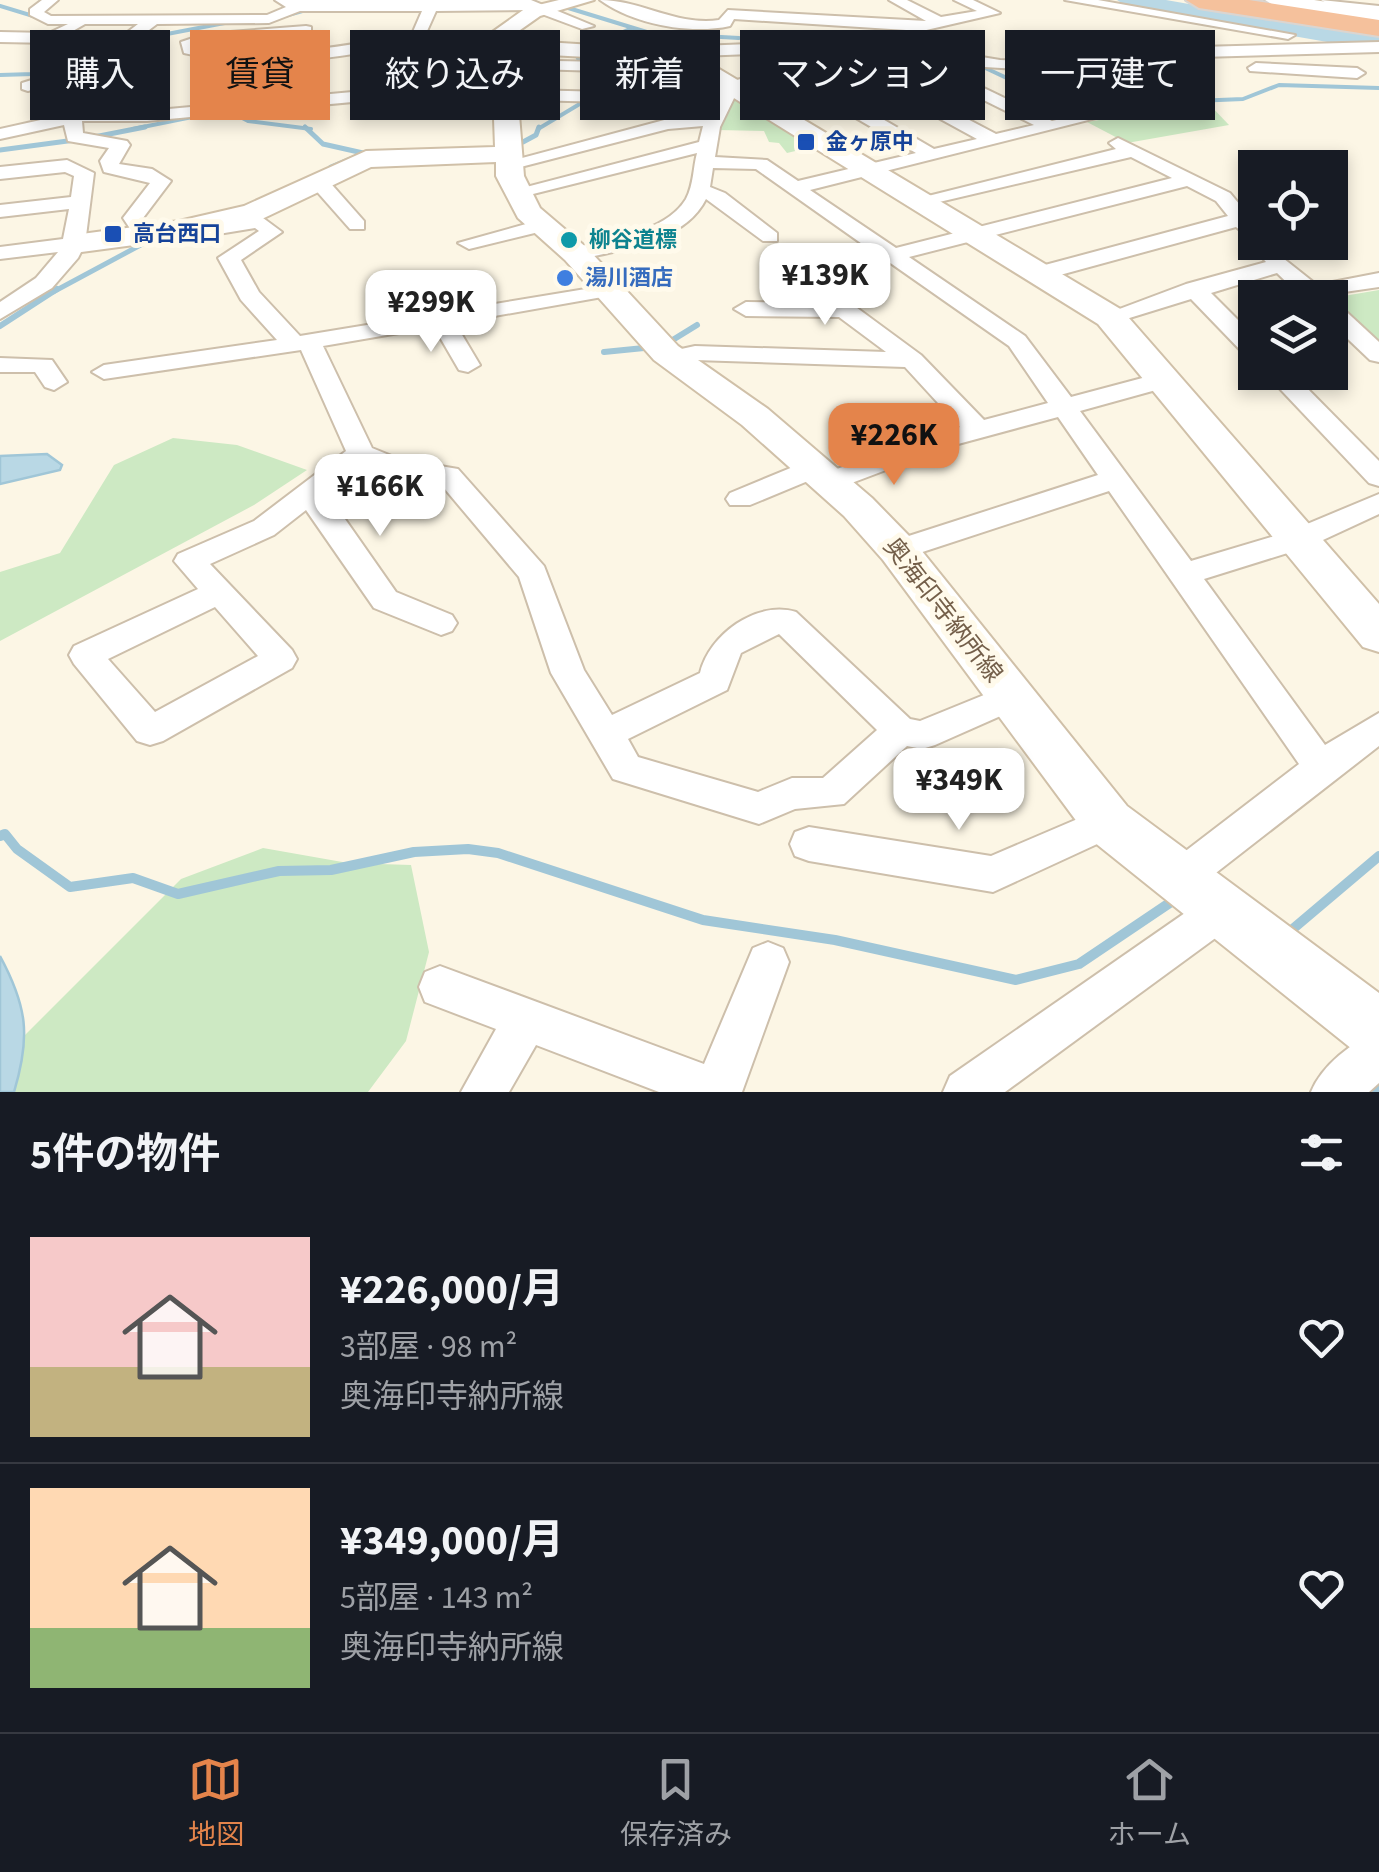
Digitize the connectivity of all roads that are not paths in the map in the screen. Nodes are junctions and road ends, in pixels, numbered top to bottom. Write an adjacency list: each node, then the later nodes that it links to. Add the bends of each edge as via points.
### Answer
1 (282, 0): 13 (street)
2 (584, 0): 12 (street)
3 (606, 0): 20 (street, via 674,24 713,26 728,14 922,27)
4 (896, 0): 20 (street)
5 (961, 0): 20 (street, via 993,13)
6 (1072, 0): 26 (street)
7 (1199, 0): 26 (highway)
8 (1234, 0): 26 (highway)
9 (1275, 0): 26 (street)
10 (1328, 0): 26 (street)
11 (427, 3): 12 (street); 13 (street); 24 (street)
12 (529, 5): 21 (street); 25 (street)
13 (311, 7): 15 (street)
14 (47, 13): 16 (street, via 141,4); 18 (street); 19 (street)
15 (270, 20): 17 (street); 23 (street)
16 (121, 21): 17 (street); 19 (street)
17 (151, 21): 34 (street, via 57,81)
18 (0, 22)
19 (86, 22): 22 (street)
20 (939, 22)
21 (587, 26)
22 (69, 30)
23 (306, 30)
24 (420, 30)
25 (506, 30)
26 (1372, 31): 29 (street)
27 (0, 37): 28 (street)
28 (30, 39)
29 (1215, 49)
30 (1215, 60): 31 (street)
31 (1357, 73)
32 (720, 80): 36 (street)
33 (560, 82): 36 (street, via 688,99)
34 (29, 85)
35 (740, 86): 36 (street)
36 (731, 87): 39 (street); 55 (street)
37 (985, 94): 49 (street)
38 (350, 97): 40 (street)
39 (720, 105)
40 (170, 114)
41 (0, 115): 42 (street)
42 (30, 117)
43 (62, 120): 50 (street)
44 (66, 120): 70 (street, via 74,137 121,145 111,168 161,181 133,218)
45 (511, 120): 59 (street)
46 (711, 120): 53 (street); 59 (street, via 668,124)
47 (872, 120): 54 (street)
48 (955, 120): 51 (street)
49 (1050, 127): 51 (street); 52 (street, via 1083,119)
50 (0, 134)
51 (993, 140): 54 (street)
52 (1133, 151): 57 (street); 62 (street)
53 (703, 154): 59 (street); 60 (street, via 760,164); 61 (street)
54 (932, 155): 55 (street)
55 (868, 170): 60 (street); 62 (street)
56 (0, 174): 63 (street, via 78,168 84,173)
57 (1189, 180): 65 (street, via 1223,197); 69 (street)
58 (319, 182): 59 (street, via 383,156); 66 (street); 68 (street, via 254,212)
59 (520, 184): 72 (street); 75 (street, 奥海印寺納所線)
60 (797, 186): 77 (street)
61 (700, 190): 71 (street); 75 (street, via 676,220)
62 (918, 201): 69 (street)
63 (80, 202): 64 (street); 73 (street)
64 (0, 211)
65 (1238, 215)
66 (358, 225)
67 (1238, 229): 80 (street)
68 (181, 232): 70 (street); 76 (street); 94 (street, via 259,221 272,232 229,258 249,295)
69 (972, 234): 77 (street); 80 (street)
70 (144, 235): 73 (street)
71 (770, 237)
72 (469, 243)
73 (74, 244): 74 (street); 86 (street, via 53,280)
74 (0, 253)
75 (576, 254): 83 (street, 奥海印寺納所線)
76 (206, 255)
77 (893, 256): 88 (street, via 816,274); 104 (street, via 1017,341)
78 (1275, 260): 79 (street)
79 (1279, 265): 81 (street); 84 (street)
80 (1038, 274): 91 (street)
81 (1297, 280)
82 (1379, 280): 85 (street)
83 (608, 289): 90 (street); 96 (street, 奥海印寺納所線)
84 (1194, 289): 91 (street); 93 (street)
85 (1348, 291)
86 (11, 300): 89 (street)
87 (746, 308): 88 (street)
88 (846, 310): 97 (street)
89 (0, 312)
90 (440, 318): 94 (street); 99 (street)
91 (1110, 318): 101 (street)
92 (1348, 326): 95 (street)
93 (1238, 334)
94 (301, 343): 100 (street); 106 (street)
95 (1379, 355)
96 (672, 358): 97 (street, via 694,353); 107 (street, 奥海印寺納所線)
97 (912, 360): 105 (street)
98 (0, 365): 102 (street, via 43,365)
99 (468, 365)
100 (104, 372)
101 (1165, 380): 104 (street); 113 (street)
102 (54, 382)
103 (1293, 390): 109 (street)
104 (1064, 407): 105 (street); 108 (street)
105 (978, 430): 107 (street)
106 (360, 453): 110 (street); 122 (street, via 448,475 533,573 568,673)
107 (823, 474): 111 (street); 114 (street, 奥海印寺納所線)
108 (1115, 478): 114 (street); 115 (street)
109 (1379, 478)
110 (303, 497): 116 (street, via 264,528 190,561); 117 (street, via 321,506 385,600)
111 (740, 499)
112 (1379, 503): 113 (street)
113 (1300, 539): 115 (street); 118 (street)
114 (898, 550): 119 (street, 奥海印寺納所線)
115 (1184, 574): 123 (street)
116 (219, 592): 116 (street, via 280,659 150,731 86,656)
117 (441, 623)
118 (1379, 635)
119 (1011, 697): 121 (street, via 922,735); 124 (street, 奥海印寺納所線)
120 (1379, 727): 123 (street)
121 (900, 731): 122 (street, via 830,793 792,794 759,808 626,768); 122 (street, via 785,620 740,634 719,654 714,681)
122 (606, 734)
123 (1321, 767): 126 (street)
124 (1108, 822): 125 (street, via 992,874); 126 (street, 奥海印寺納所線)
125 (809, 844)
126 (1180, 878): 127 (street, 奥海印寺納所線)
127 (1222, 910): 131 (street, 奥海印寺納所線); 135 (street)
128 (768, 962): 134 (street)
129 (440, 987): 130 (street)
130 (526, 1020): 133 (street); 134 (street)
131 (1379, 1032)
132 (1379, 1053): 136 (street)
133 (484, 1092)
134 (718, 1092)
135 (966, 1092)
136 (1334, 1092)

